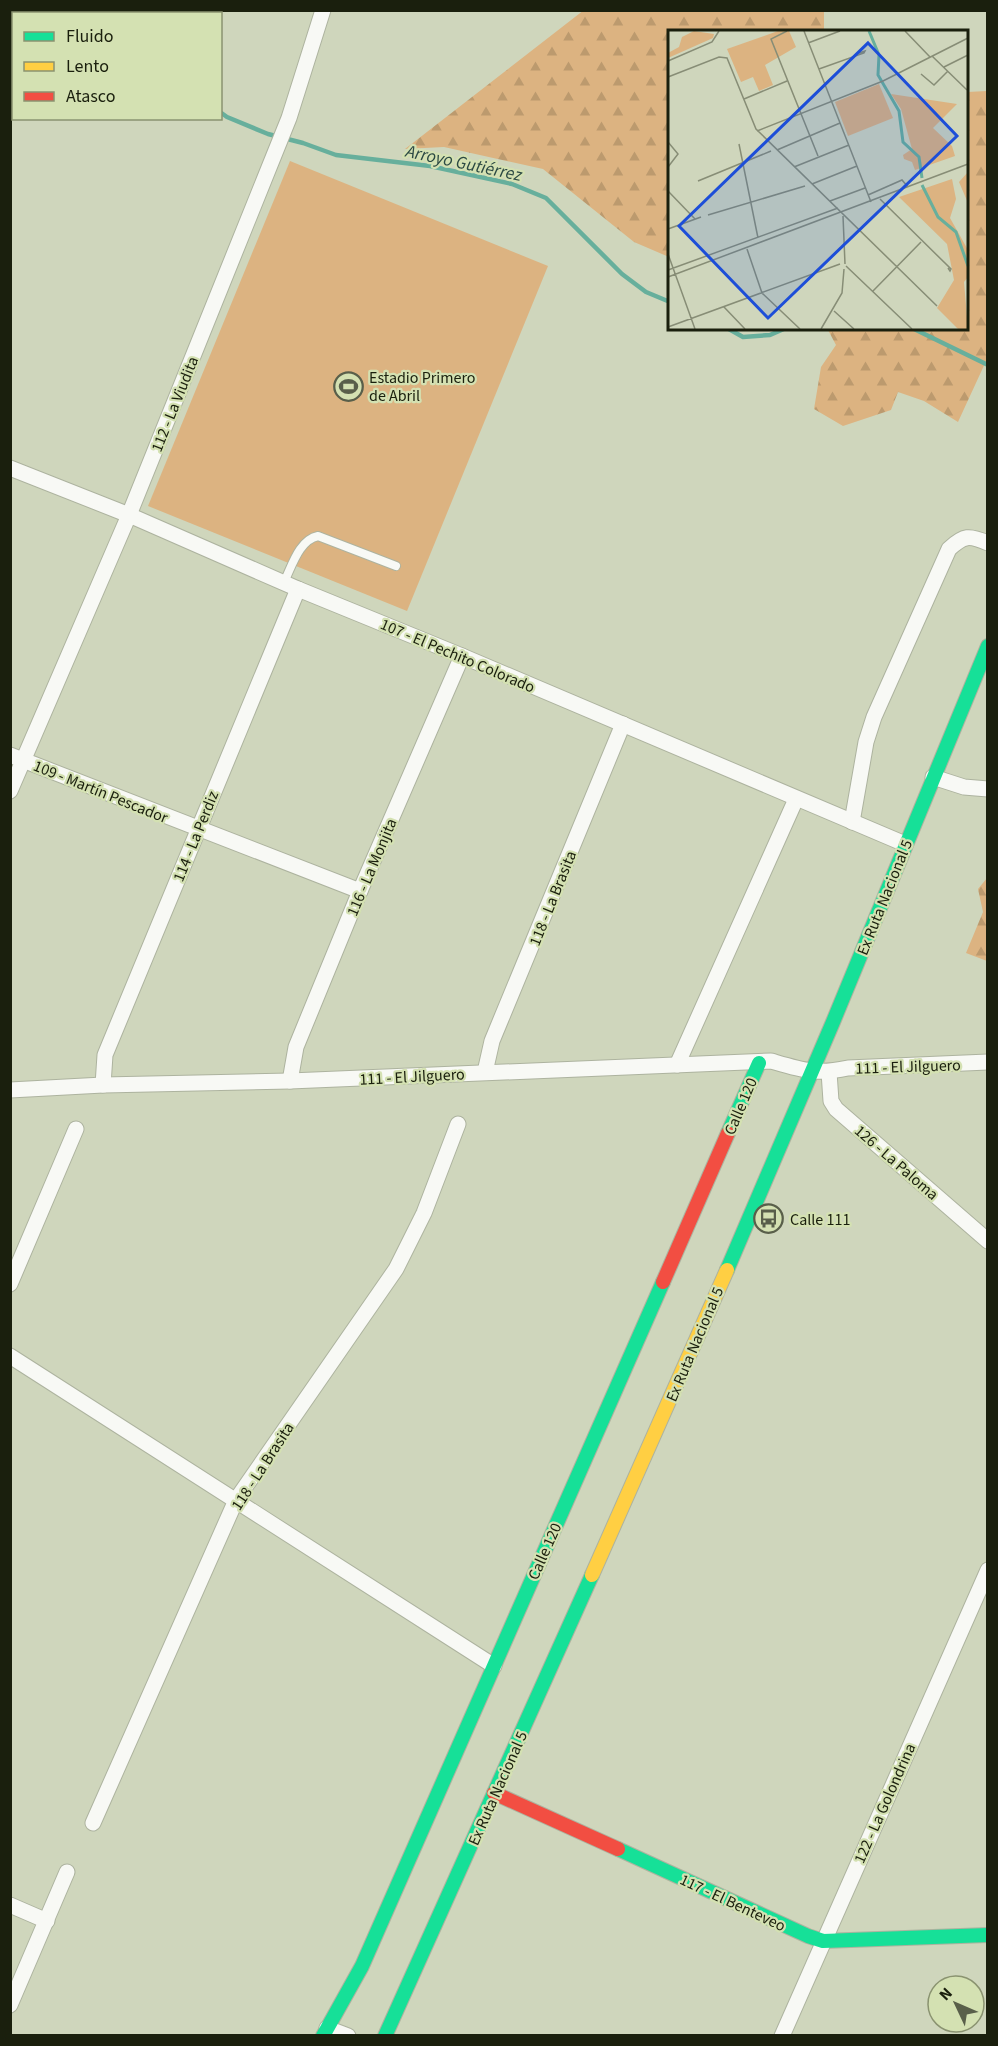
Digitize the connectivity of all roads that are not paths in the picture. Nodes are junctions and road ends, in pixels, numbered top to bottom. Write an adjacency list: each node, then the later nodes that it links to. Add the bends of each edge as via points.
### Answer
1 (323, 10): 3 (street, 112 - La Viudita, via 289,118)
2 (10, 468): 3 (street, 107 - El Pechito Colorado)
3 (129, 515): 6 (street, 107 - El Pechito Colorado); 10 (street, 112 - La Viudita)
4 (987, 543): 15 (street, via 972,536 949,549 874,717)
5 (396, 566): 6 (lane, via 318,536 303,543)
6 (291, 585): 8 (street, 107 - El Pechito Colorado); 16 (street, 114 - La Perdiz)
7 (987, 646): 11 (street, Ex Ruta Nacional 5)
8 (462, 656): 9 (street, 107 - El Pechito Colorado); 18 (street, 116 - La Monjita)
9 (623, 724): 14 (street, 107 - El Pechito Colorado); 22 (street, 118 - La Brasita, via 492,1041)
10 (17, 757): 13 (street, 112 - La Viudita); 16 (street, 109 - Martín Pescador)
11 (933, 777): 12 (street, via 964,787); 17 (street, Ex Ruta Nacional 5)
12 (987, 789)
13 (10, 791)
14 (796, 799): 15 (street, 107 - El Pechito Colorado); 21 (street)
15 (852, 822): 17 (street, 107 - El Pechito Colorado)
16 (198, 829): 18 (street, 109 - Martín Pescador); 26 (street, 114 - La Perdiz, via 105,1055)
17 (905, 844): 23 (street, Ex Ruta Nacional 5)
18 (360, 891): 25 (street, 116 - La Monjita, via 296,1047)
19 (987, 1062): 24 (street, 111 - El Jilguero)
20 (759, 1063): 21 (street, 111 - El Jilguero); 23 (street, 111 - El Jilguero, via 771,1061); 35 (street, Calle 120)
21 (677, 1065): 22 (street, 111 - El Jilguero)
22 (485, 1072): 25 (street, 111 - El Jilguero)
23 (812, 1072): 24 (street, 111 - El Jilguero); 36 (street, Ex Ruta Nacional 5)
24 (829, 1072): 30 (street, 126 - La Paloma, via 831,1101 836,1109)
25 (290, 1081): 26 (street, 111 - El Jilguero)
26 (103, 1085): 27 (street, 111 - El Jilguero)
27 (10, 1090)
28 (458, 1124): 33 (street, 118 - La Brasita, via 424,1213 396,1269)
29 (76, 1129): 31 (street)
30 (987, 1241)
31 (10, 1284)
32 (10, 1356): 33 (street)
33 (236, 1500): 35 (street); 37 (street, 118 - La Brasita)
34 (987, 1570): 42 (street, 122 - La Golondrina)
35 (494, 1666): 44 (street, Calle 120, via 362,1966)
36 (494, 1793): 42 (street, 117 - El Benteveo); 46 (street, Ex Ruta Nacional 5)
37 (93, 1823)
38 (67, 1872): 40 (street)
39 (10, 1905): 40 (street)
40 (47, 1921): 43 (street)
41 (987, 1935): 42 (street, 117 - El Benteveo)
42 (823, 1941): 47 (street, 122 - La Golondrina)
43 (10, 2005)
44 (325, 2032): 45 (street)
45 (348, 2036)
46 (385, 2036)
47 (782, 2036)

